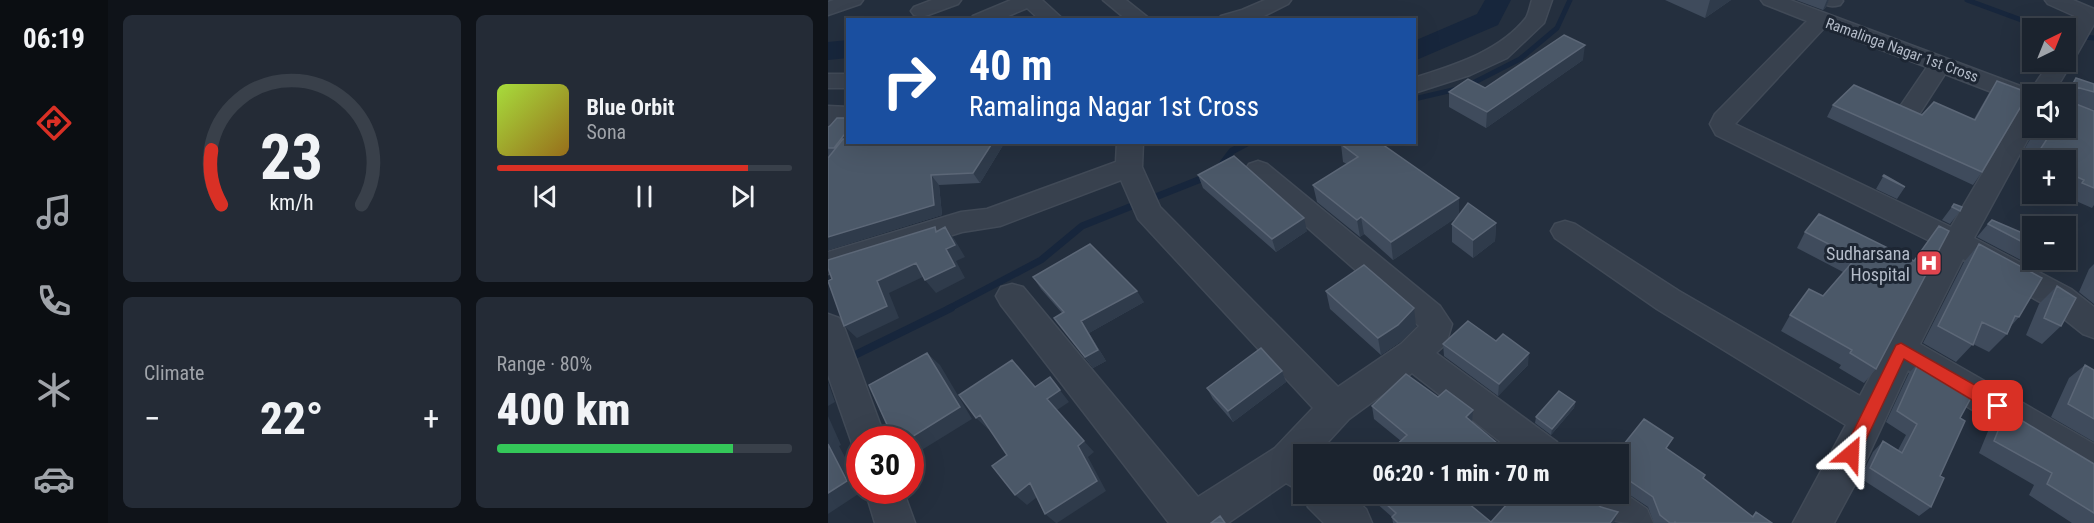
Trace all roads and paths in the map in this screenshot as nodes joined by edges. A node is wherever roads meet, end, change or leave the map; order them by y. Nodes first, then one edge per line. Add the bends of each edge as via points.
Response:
1 (853, 0) edge
2 (951, 0) edge
3 (1029, 0) edge
4 (1113, 0) edge
5 (1215, 0) edge
6 (1281, 0) edge
7 (1542, 0) edge
8 (1771, 0) edge
9 (2055, 0) edge
10 (1828, 7) edge
11 (828, 9) edge
12 (921, 11) dead end
13 (985, 18) edge
14 (1052, 18) edge
15 (1138, 18) edge
16 (1238, 18) edge
17 (1241, 18) edge
18 (2076, 37) edge
19 (1940, 64) junction
20 (828, 81) edge
21 (846, 81) edge
22 (1416, 85) edge
23 (2022, 95) edge
24 (1909, 111) edge
25 (840, 114) edge
26 (2022, 127) edge
27 (828, 133) edge
28 (1129, 155) edge
29 (1258, 170) dead end
30 (1565, 231) dead end
31 (1957, 242) junction
32 (828, 263) edge
33 (1012, 296) dead end
34 (2094, 324) edge
35 (828, 327) edge
36 (1901, 349) junction
37 (1413, 354) junction
38 (1336, 408) junction
39 (1867, 419) junction
40 (863, 426) edge
41 (1312, 444) edge
42 (1531, 444) edge
43 (2094, 464) edge
44 (1293, 470) edge
45 (889, 504) edge
46 (1333, 504) edge
47 (1607, 504) edge
48 (895, 523) edge
49 (1353, 523) edge
50 (1633, 523) edge
51 (1813, 523) edge

1 - 11 street
2 - 12 street
3 - 13 street
3 - 14 street
4 - 15 street
5 - 16 street
6 - 17 street
7 - 22 street via 1537,19 1499,53
8 - 10 street, Ramalinga Nagar 1st Cross
9 - 18 street via 2089,14
10 - 19 street, Ramalinga Nagar 1st Cross
10 - 31 street via 1722,124 1725,129
19 - 23 street, Ramalinga Nagar 1st Cross
19 - 24 street
20 - 21 street
25 - 27 street
26 - 31 street
28 - 32 street via 990,219 961,222
28 - 38 street via 1144,205
29 - 37 street via 1429,315 1436,324 1434,334
30 - 39 street via 1668,300
31 - 34 street via 2060,298
31 - 36 street
33 - 44 street via 1194,523
35 - 40 street
36 - 39 street
36 - 43 street
37 - 38 street
37 - 42 street
38 - 41 street
39 - 51 street
45 - 48 street
46 - 49 street
47 - 50 street

